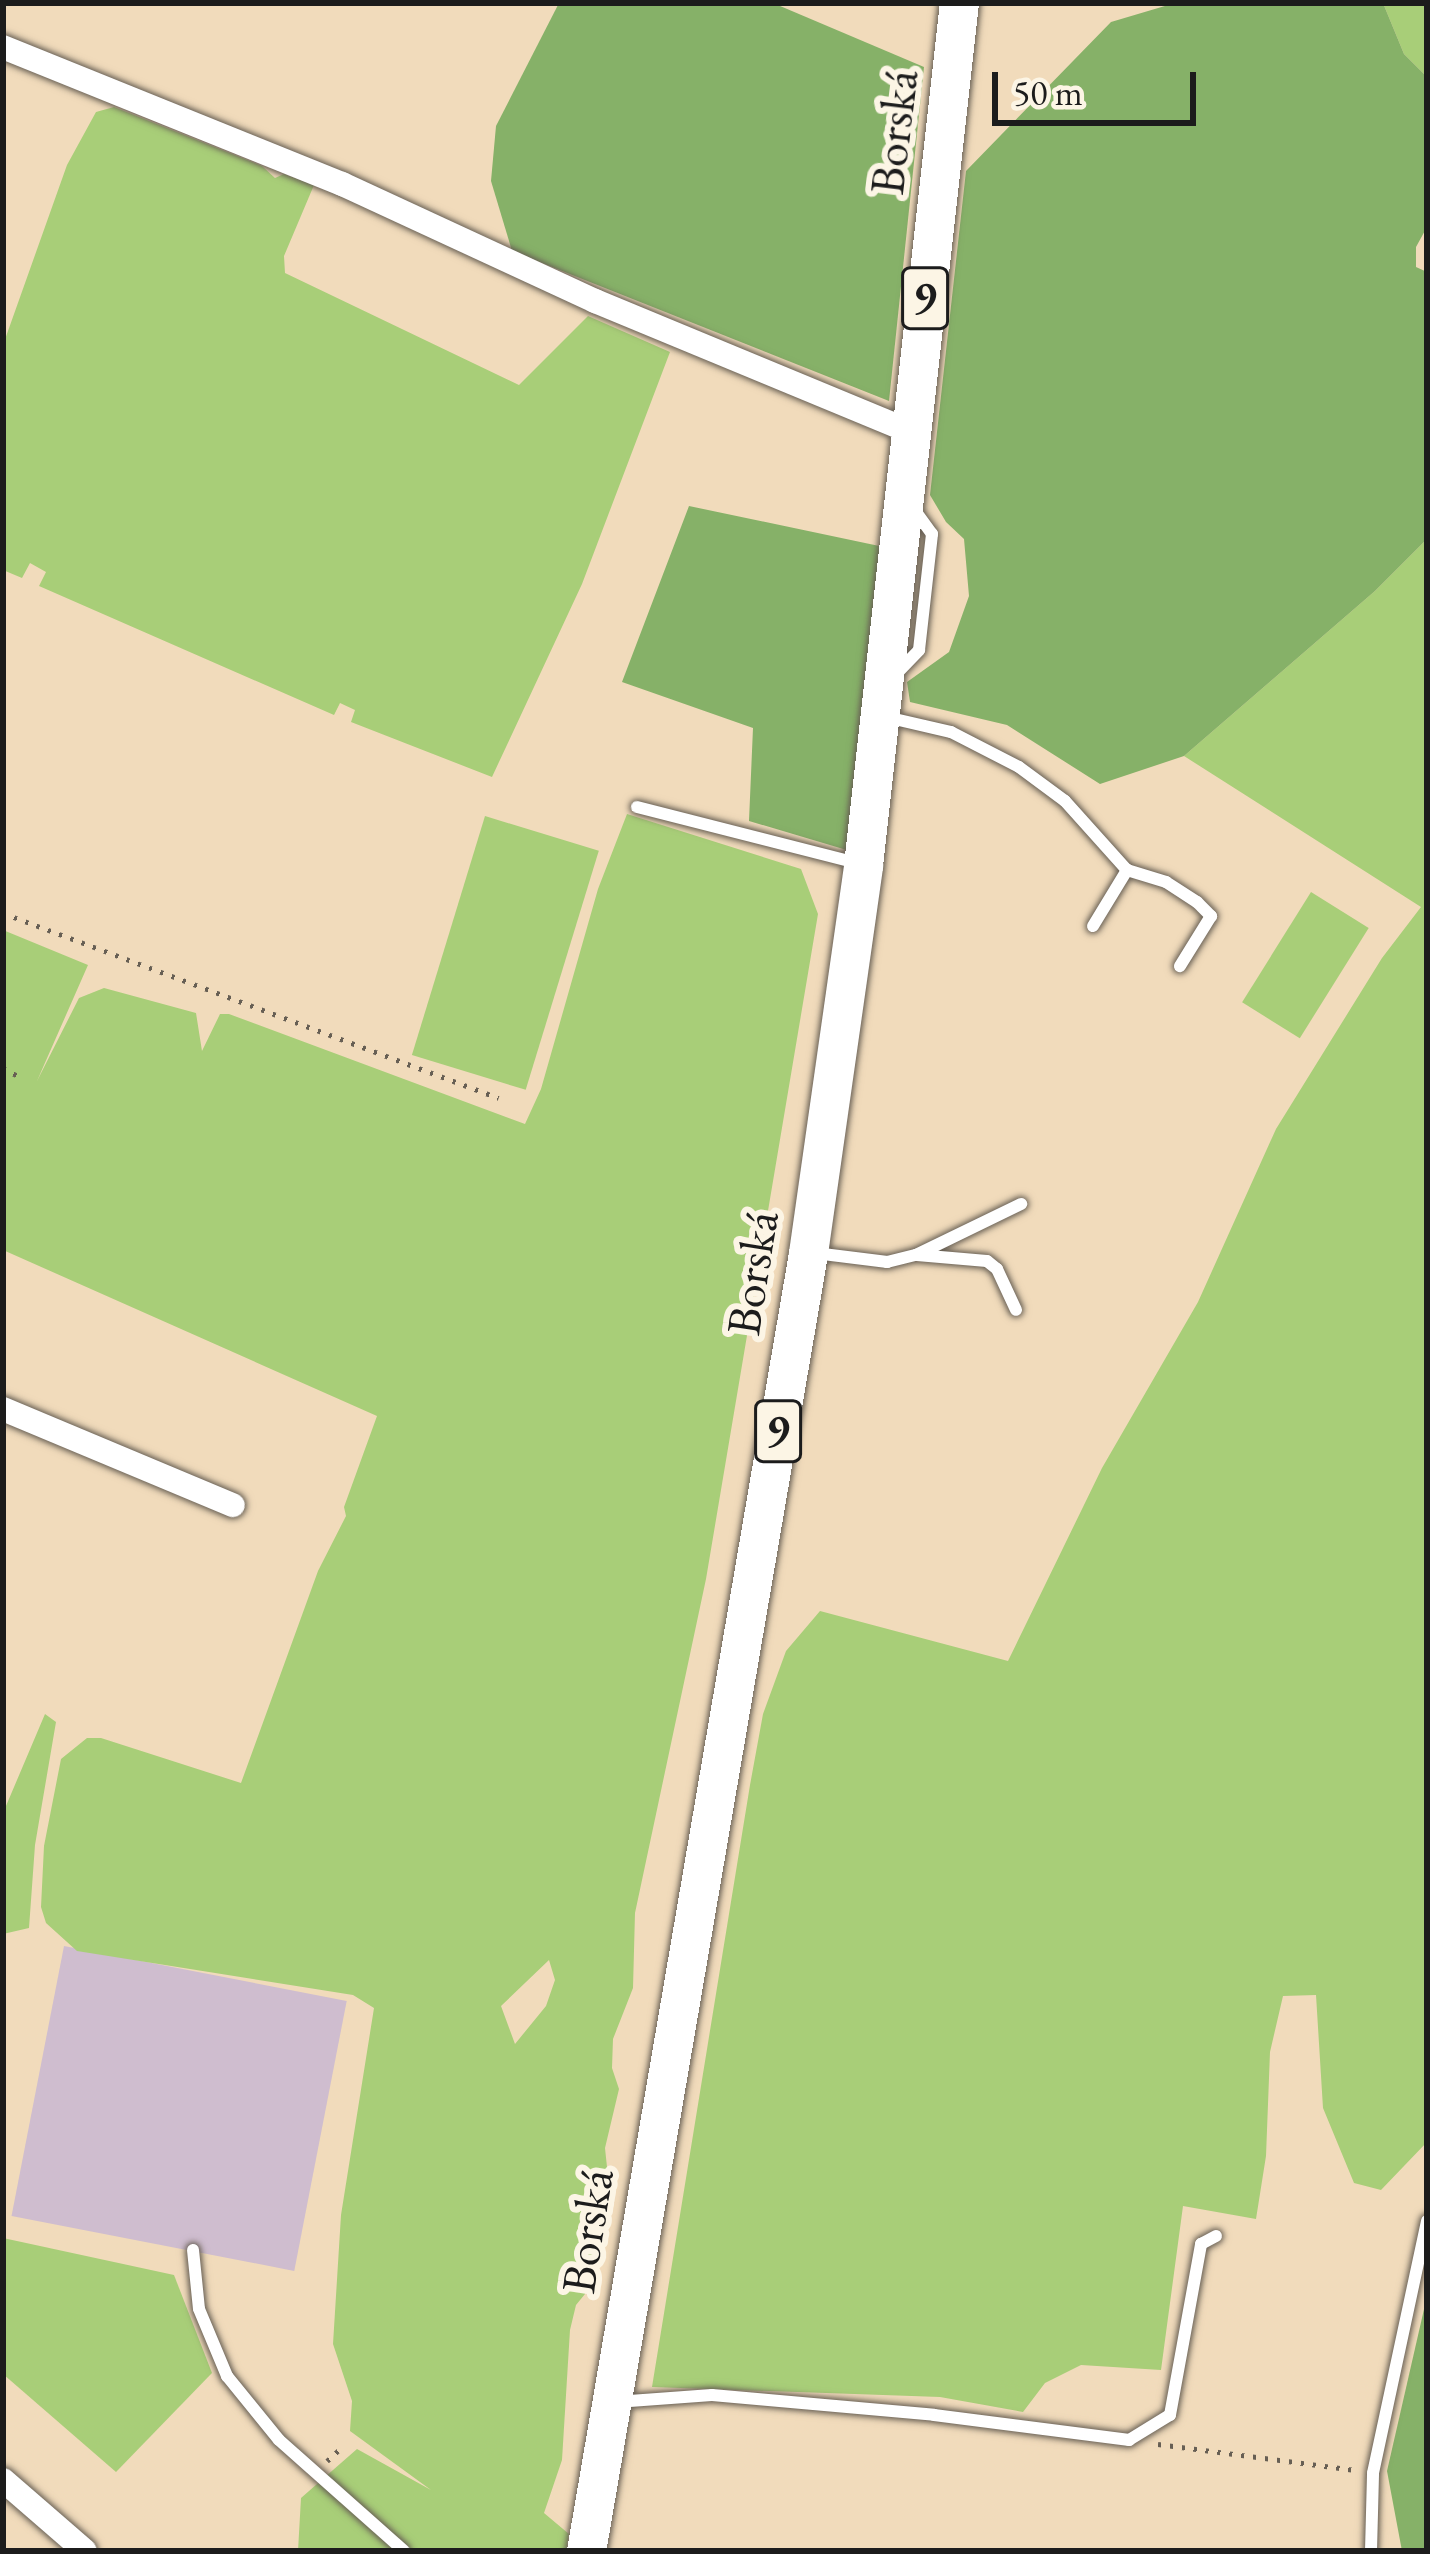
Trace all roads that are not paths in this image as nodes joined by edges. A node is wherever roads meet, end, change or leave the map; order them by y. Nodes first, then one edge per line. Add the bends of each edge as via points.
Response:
1 (958, 3) edge
2 (3, 46) edge
3 (909, 431) junction
4 (882, 701) junction
5 (637, 807) dead end
6 (862, 865) junction
7 (1127, 870) junction
8 (1093, 926) dead end
9 (1180, 966) dead end
10 (1021, 1204) dead end
11 (808, 1253) junction
12 (916, 1255) junction
13 (1016, 1310) dead end
14 (3, 1409) edge
15 (232, 1505) dead end
16 (1427, 2221) edge
17 (1216, 2236) dead end
18 (193, 2250) dead end
19 (611, 2402) junction
20 (3, 2480) edge
21 (86, 2551) edge
22 (404, 2551) edge
23 (586, 2551) edge
24 (1371, 2551) edge

1 - 3 main road, Borská / 9
2 - 3 street
3 - 4 main road, Borská / 9
4 - 6 main road, Borská / 9
4 - 7 lane via 1019,767 1065,801
5 - 6 lane
6 - 11 main road, Borská / 9
7 - 8 lane
7 - 9 lane via 1166,882 1211,916
10 - 12 lane
11 - 12 lane via 886,1262
11 - 19 main road, Borská / 9
12 - 13 lane via 987,1262
14 - 15 street
16 - 24 lane via 1372,2473
17 - 19 lane via 1201,2245 1170,2415 1129,2440 712,2395
18 - 22 lane via 199,2309 227,2376 279,2440
19 - 23 main road, Borská / 9
20 - 21 street

